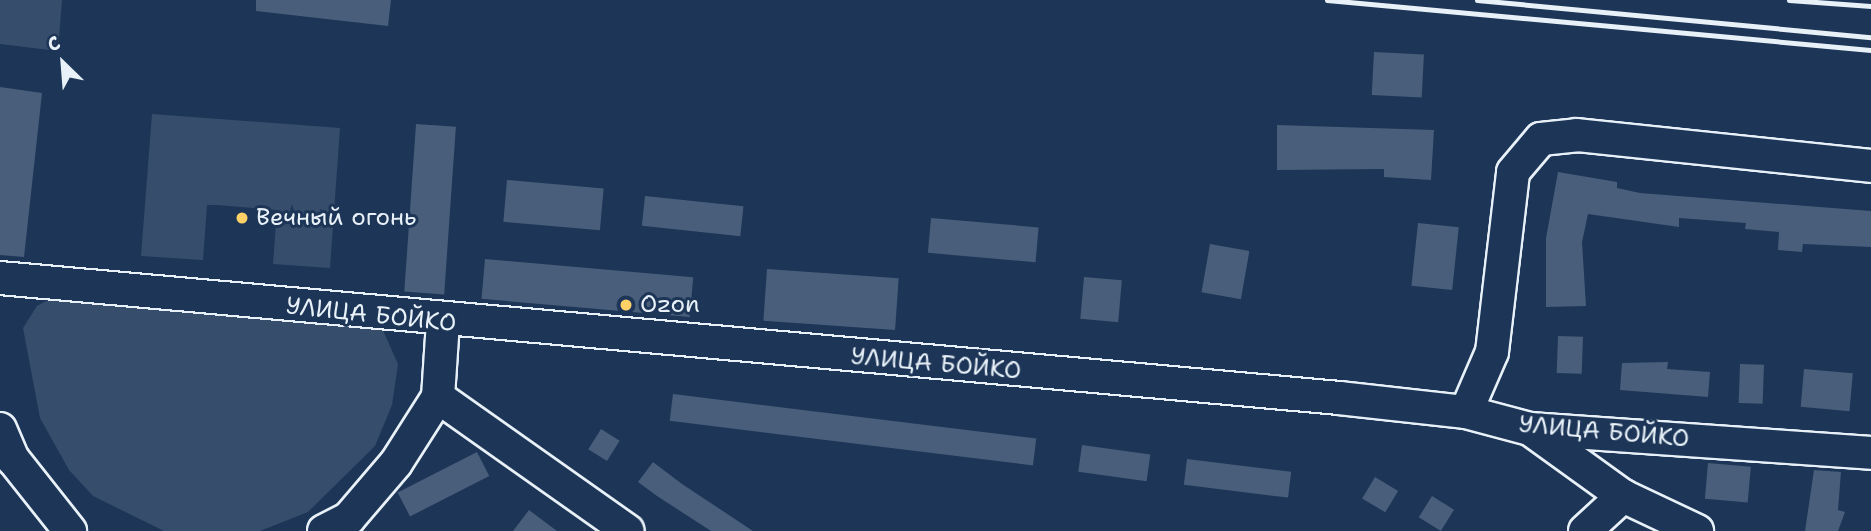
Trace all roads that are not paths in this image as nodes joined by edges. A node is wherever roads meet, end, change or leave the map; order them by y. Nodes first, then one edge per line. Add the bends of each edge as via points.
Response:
1 (1871, 166) edge
2 (0, 278) edge
3 (0, 285) edge
4 (443, 322) junction
5 (438, 397) junction
6 (1466, 412) junction
7 (0, 429) edge
8 (1530, 429) junction
9 (1871, 453) edge
10 (1623, 496) junction
11 (343, 527) edge
12 (67, 530) edge
13 (628, 531) edge
14 (1585, 531) edge
15 (1698, 531) edge

1 - 6 street via 1560,134 1541,139 1513,172 1492,352
2 - 3 street
2 - 4 street, УЛИЦА БОЙКО
4 - 5 street
4 - 6 street, УЛИЦА БОЙКО
5 - 11 street via 396,463
5 - 13 street
6 - 8 street, УЛИЦА БОЙКО
7 - 12 street via 13,459
8 - 9 street, УЛИЦА БОЙКО
8 - 10 street
10 - 14 street
10 - 15 street

